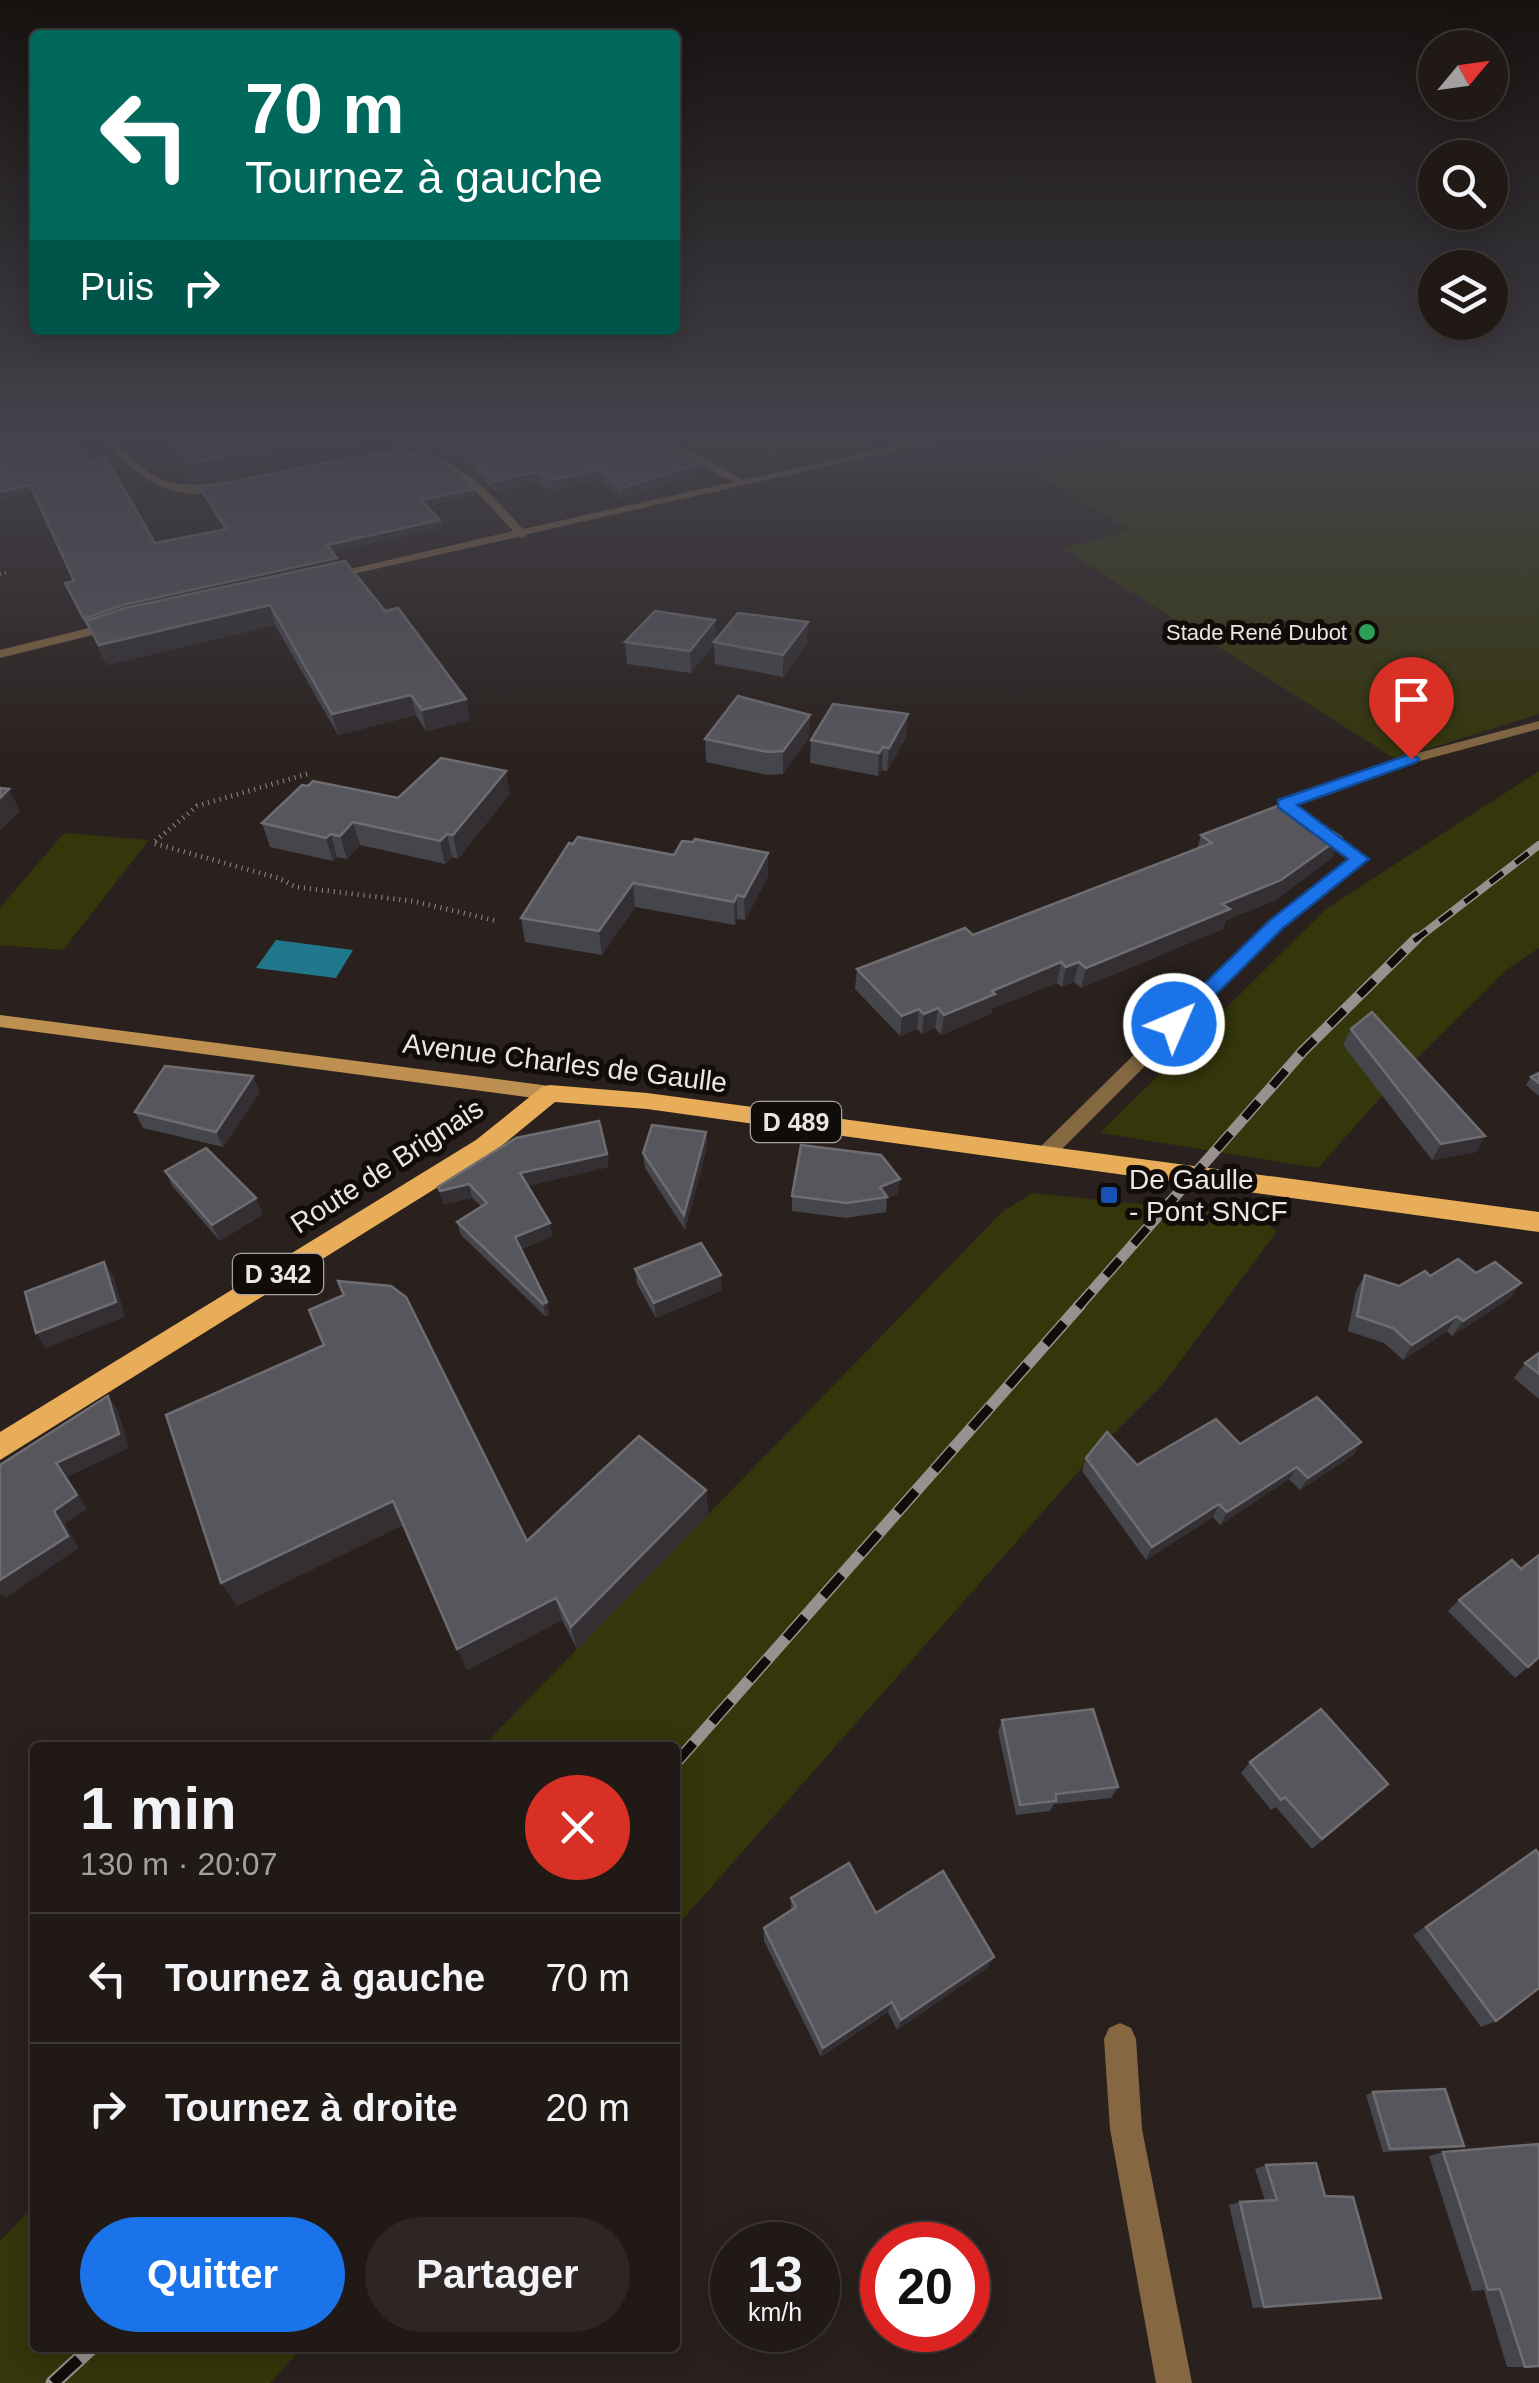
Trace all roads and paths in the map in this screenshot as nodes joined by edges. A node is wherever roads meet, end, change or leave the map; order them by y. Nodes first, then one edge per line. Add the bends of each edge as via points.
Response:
1 (474, 545) edge
2 (10, 572) dead end
3 (0, 574) edge
4 (316, 578) edge
5 (127, 621) edge
6 (0, 654) edge
7 (1539, 725) edge
8 (308, 774) dead end
9 (497, 921) dead end
10 (0, 1020) edge
11 (550, 1093) junction
12 (1042, 1157) junction
13 (1539, 1222) edge
14 (0, 1447) edge
15 (1120, 2039) dead end
16 (1174, 2383) edge

1 - 4 street
2 - 3 path
5 - 6 street
7 - 12 street via 1411,759 1284,804 1360,859 1276,924
8 - 9 path via 197,806 153,843 296,886 412,901
10 - 11 main road, Avenue Charles de Gaulle / D 489
11 - 12 main road, Avenue Charles de Gaulle / D 489
11 - 14 main road, Route de Brignais / D 342 via 486,1146
12 - 13 main road, Avenue Charles de Gaulle / D 489
15 - 16 street via 1126,2129

